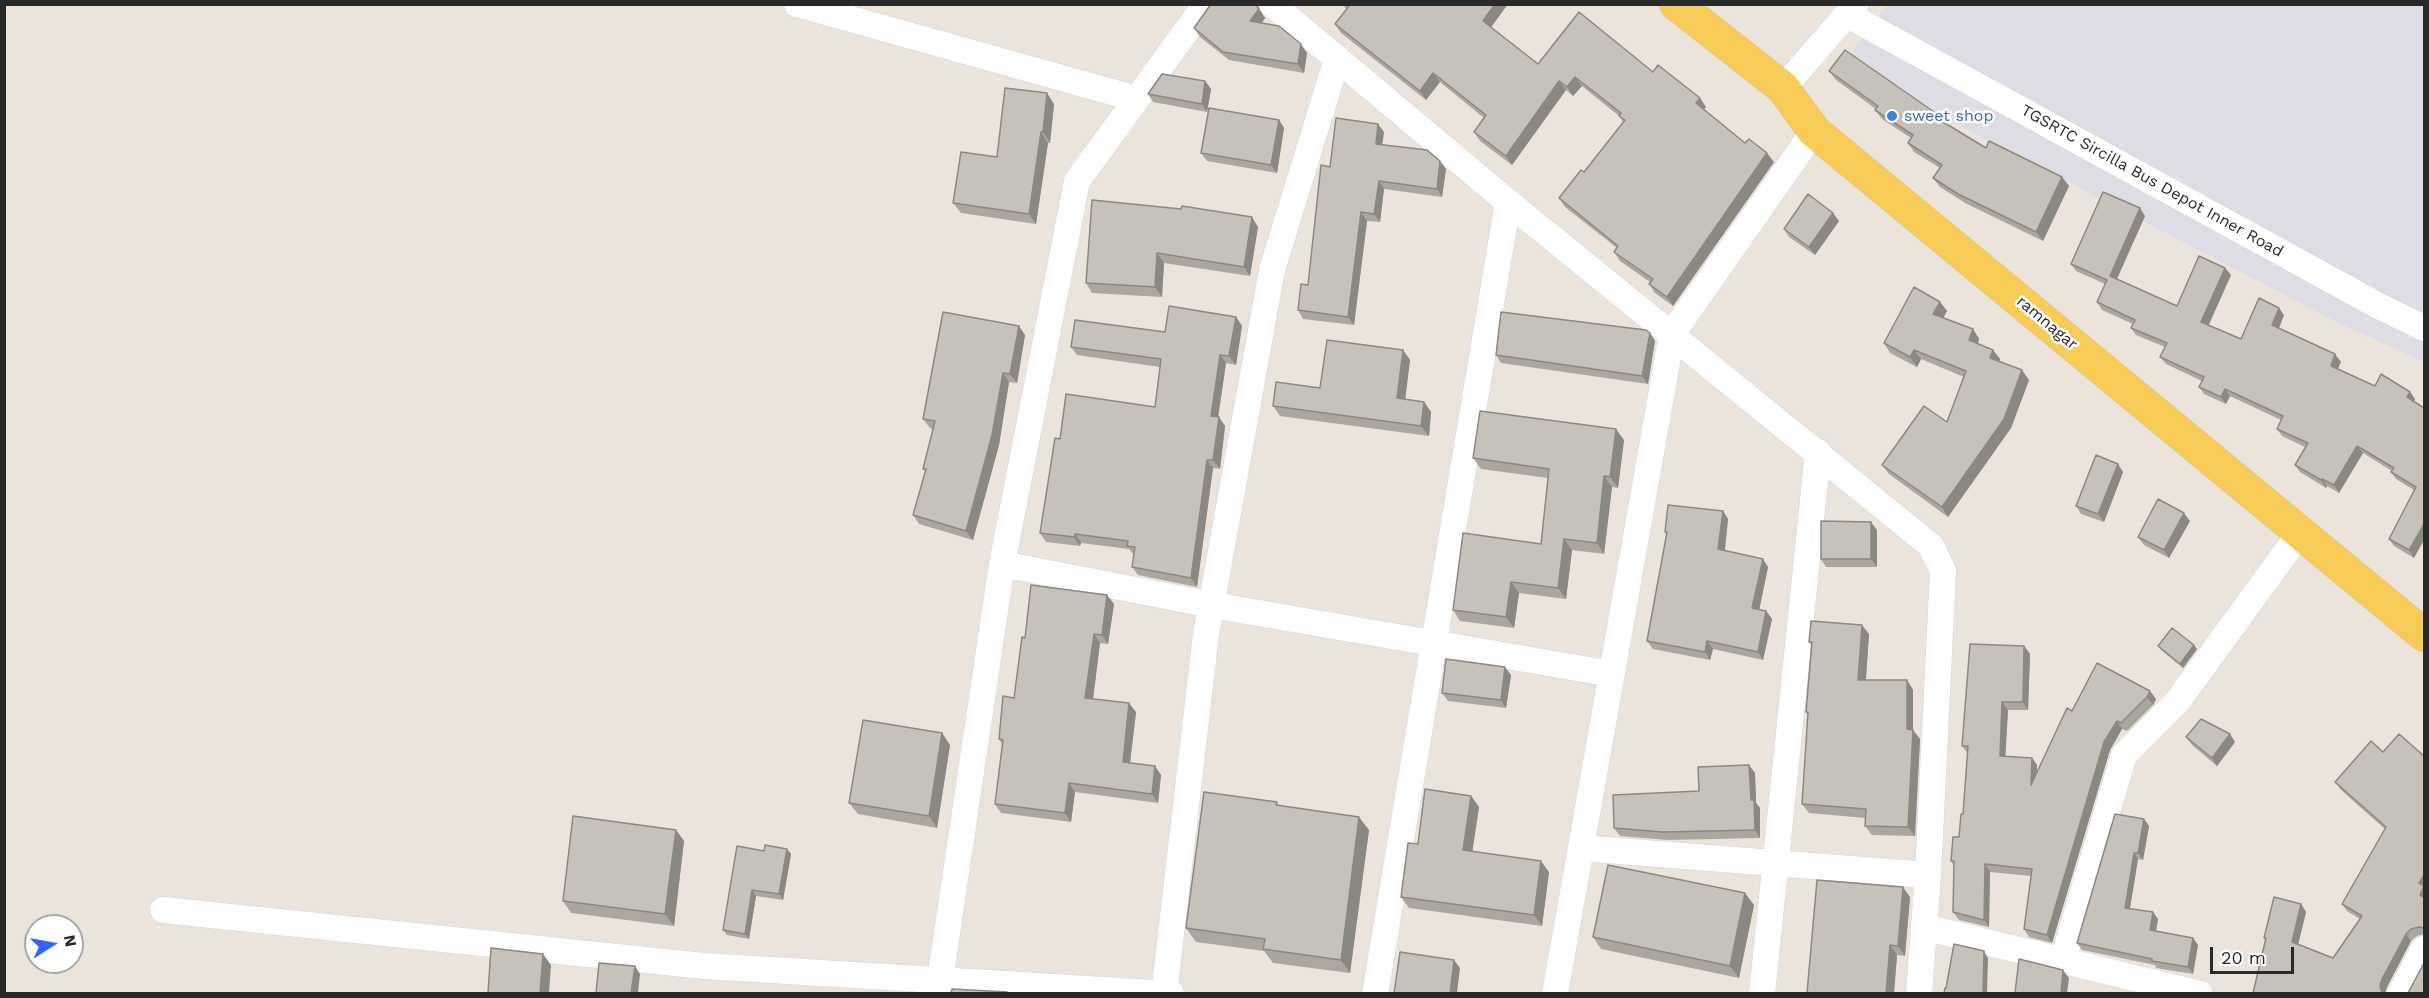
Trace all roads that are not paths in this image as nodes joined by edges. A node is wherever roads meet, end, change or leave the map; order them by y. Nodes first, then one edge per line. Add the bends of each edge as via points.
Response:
1 (797, 4) edge
2 (1206, 4) edge
3 (1272, 4) edge
4 (1676, 4) edge
5 (1852, 10) edge
6 (1337, 59) junction
7 (1783, 88) junction
8 (1137, 99) junction
9 (1814, 131) junction
10 (1508, 202) junction
11 (2424, 328) edge
12 (1672, 334) junction
13 (1818, 452) junction
14 (2300, 533) junction
15 (1002, 564) junction
16 (1212, 605) junction
17 (2424, 635) edge
18 (1434, 643) junction
19 (1612, 674) junction
20 (1581, 848) junction
21 (1775, 863) junction
22 (1929, 875) junction
23 (163, 910) dead end
24 (1924, 927) junction
25 (2424, 949) edge
26 (2063, 960) junction
27 (940, 980) junction
28 (1164, 993) edge
29 (1171, 993) edge
30 (1376, 993) edge
31 (1555, 993) edge
32 (1762, 993) edge
33 (1919, 993) edge
34 (2200, 993) edge
35 (2400, 993) edge

1 - 8 street
2 - 8 street
3 - 6 street
4 - 7 main road, ramnagar
5 - 7 street, TGSRTC Sircilla Bus Depot Inner Road
5 - 11 street, TGSRTC Sircilla Bus Depot Inner Road
6 - 10 street
6 - 16 street via 1272,270
7 - 9 main road, ramnagar
8 - 15 street via 1077,181
9 - 12 street
9 - 14 main road, ramnagar
10 - 12 street
10 - 18 street
12 - 13 street
12 - 19 street
13 - 21 street
13 - 22 street via 1931,546 1943,571
14 - 17 main road, ramnagar
14 - 26 street via 2177,702 2124,755
15 - 16 street
15 - 27 street
16 - 18 street
16 - 28 street
18 - 19 street
18 - 30 street
19 - 20 street
20 - 21 street
20 - 31 street
21 - 22 street
21 - 32 street
22 - 24 street
23 - 27 street via 704,966
24 - 26 street
24 - 33 street
25 - 35 street
26 - 34 street
27 - 28 street
28 - 29 street

